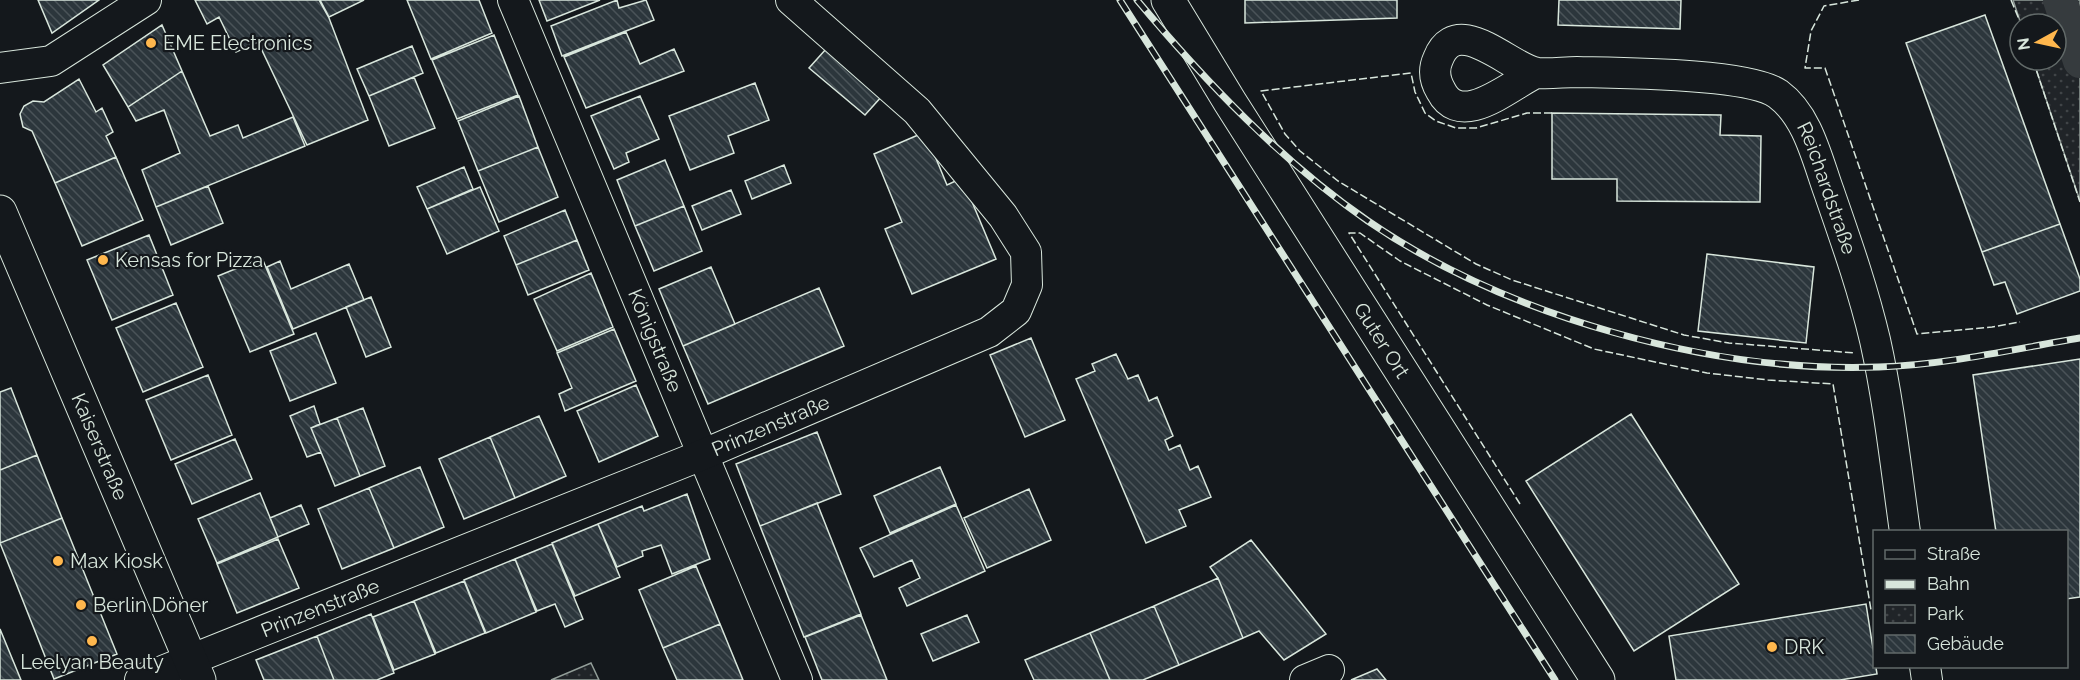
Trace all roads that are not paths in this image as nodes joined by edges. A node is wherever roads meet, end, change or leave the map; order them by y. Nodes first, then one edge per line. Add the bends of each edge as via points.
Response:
1 (146, 0) edge
2 (513, 0) edge
3 (791, 0) edge
4 (1168, 0) edge
5 (0, 68) edge
6 (1536, 73) dead end
7 (0, 212) edge
8 (702, 455) junction
9 (1905, 530) edge
10 (195, 671) edge
11 (140, 680) edge
12 (797, 680) edge
13 (1598, 680) edge

1 - 5 street via 51,61
2 - 8 street, Königstraße
3 - 8 street, Prinzenstraße via 917,111 989,198 1026,252 1027,285 1016,311 989,332
4 - 13 main road, Guter Ort
6 - 9 street, Reichardstraße via 1757,84 1778,94 1798,115 1860,282 1881,367
7 - 10 main road, Kaiserstraße
8 - 10 street, Prinzenstraße
8 - 12 street, Königstraße
10 - 11 street, Prinzenstraße via 174,665

